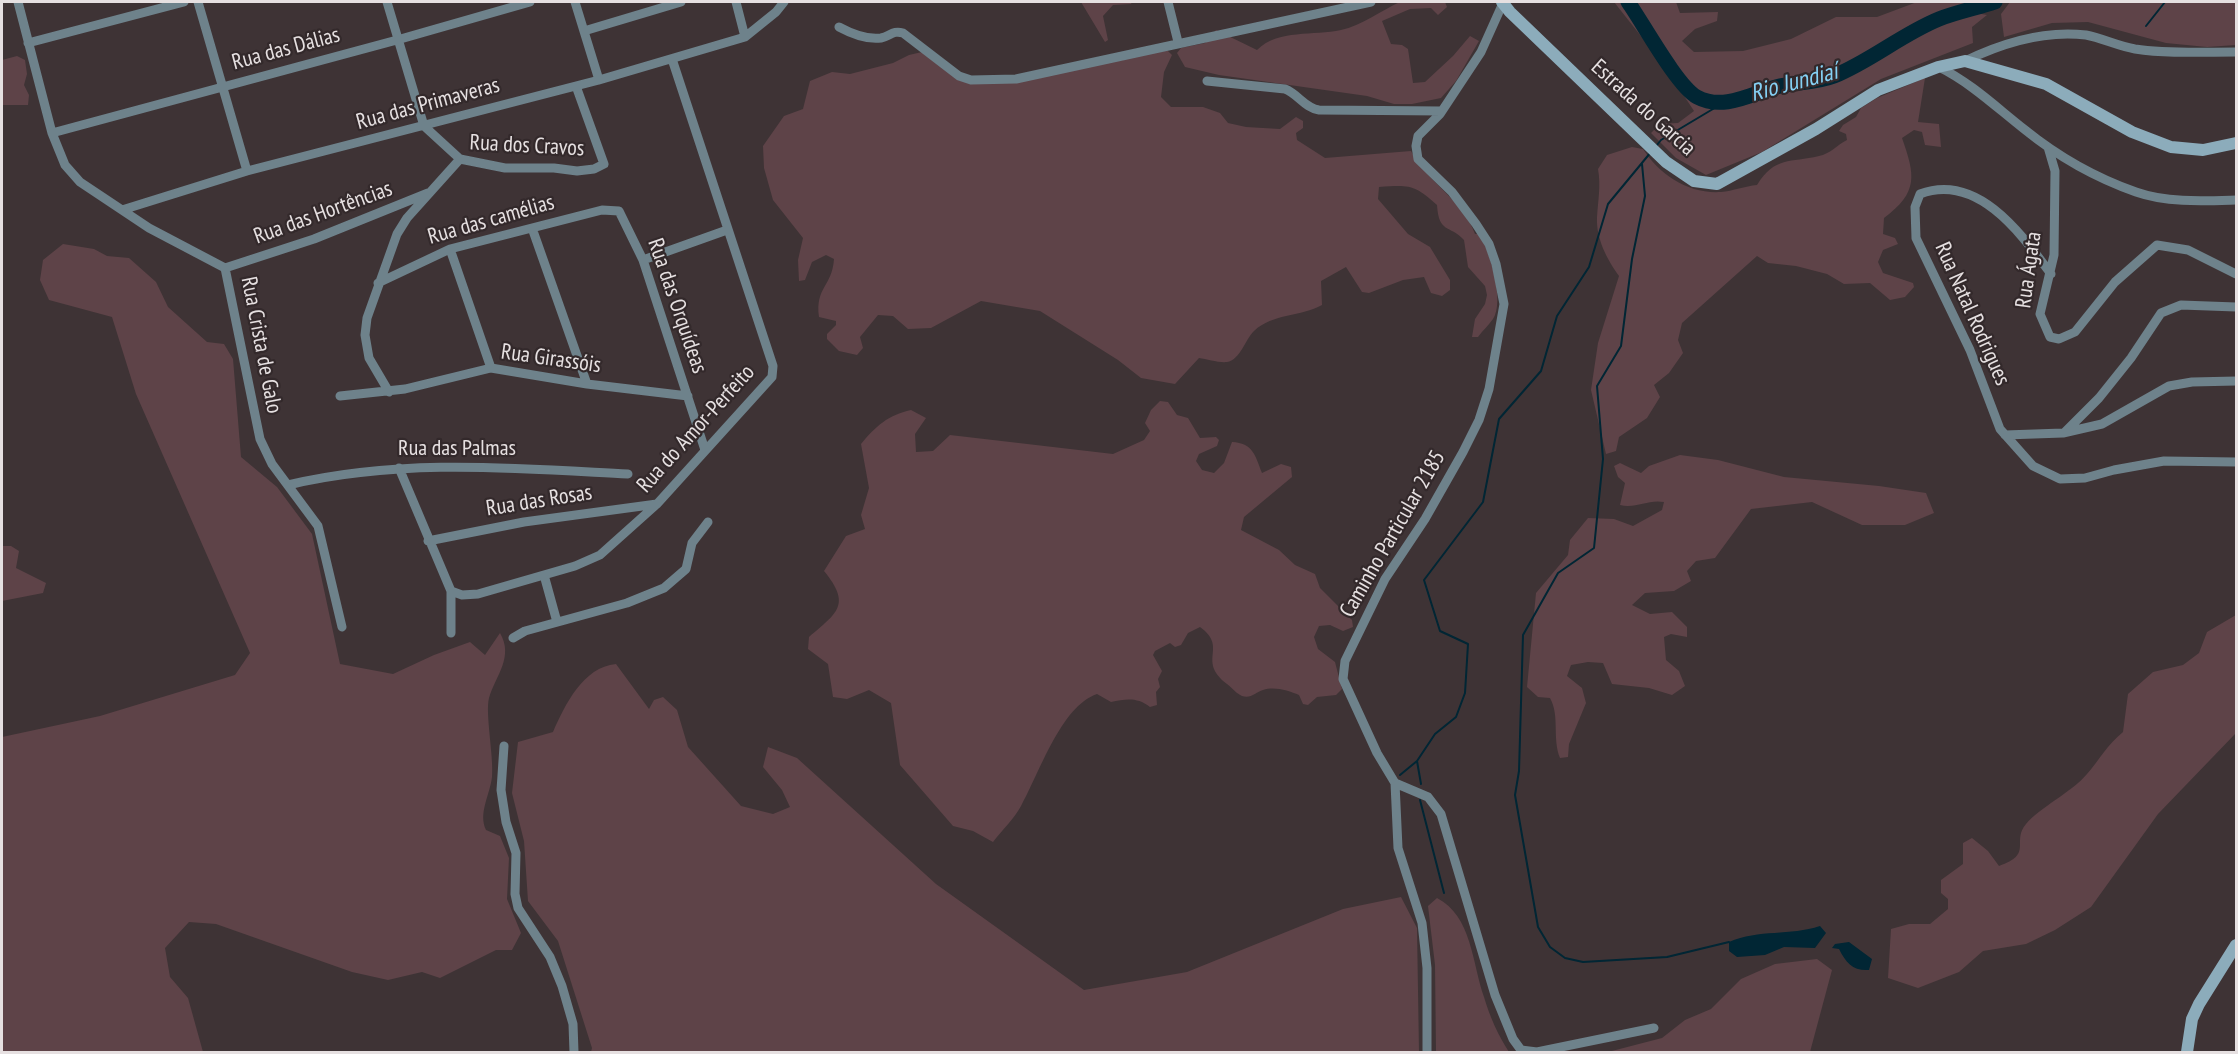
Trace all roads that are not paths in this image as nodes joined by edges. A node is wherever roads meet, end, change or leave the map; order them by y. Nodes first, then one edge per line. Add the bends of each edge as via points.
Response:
1 (18, 2) edge
2 (184, 2) edge
3 (198, 2) edge
4 (387, 2) edge
5 (530, 2) edge
6 (575, 2) edge
7 (681, 2) edge
8 (736, 2) edge
9 (784, 2) edge
10 (1168, 2) edge
11 (1371, 2) edge
12 (1503, 2) edge
13 (839, 27) dead end
14 (584, 31) junction
15 (745, 37) junction
16 (397, 40) junction
17 (1178, 42) junction
18 (28, 43) junction
19 (2236, 52) edge
20 (672, 59) junction
21 (1965, 61) junction
22 (1938, 67) junction
23 (599, 80) junction
24 (1207, 81) dead end
25 (221, 86) junction
26 (576, 86) junction
27 (1442, 111) junction
28 (424, 126) junction
29 (52, 132) junction
30 (2236, 143) edge
31 (2048, 147) junction
32 (460, 159) junction
33 (247, 171) junction
34 (434, 191) junction
35 (2236, 200) edge
36 (122, 210) junction
37 (619, 211) joint
38 (532, 228) junction
39 (727, 230) junction
40 (450, 249) junction
41 (643, 260) junction
42 (225, 268) junction
43 (2051, 274) junction
44 (2236, 274) edge
45 (378, 283) junction
46 (2236, 307) edge
47 (491, 368) junction
48 (2236, 381) edge
49 (587, 384) junction
50 (389, 392) junction
51 (340, 396) dead end
52 (688, 396) junction
53 (2063, 434) junction
54 (2005, 435) junction
55 (705, 450) junction
56 (2236, 462) edge
57 (399, 468) junction
58 (628, 474) dead end
59 (288, 485) junction
60 (657, 504) junction
61 (708, 522) dead end
62 (428, 541) junction
63 (543, 575) junction
64 (451, 591) junction
65 (557, 622) junction
66 (342, 627) dead end
67 (451, 633) dead end
68 (513, 638) dead end
69 (504, 746) dead end
70 (1395, 783) junction
71 (2236, 945) edge
72 (1654, 1028) dead end
73 (574, 1053) edge
74 (1427, 1053) edge
75 (2187, 1053) edge

1 - 18 street, Rua Crista de Galo
2 - 18 street
3 - 25 street
4 - 16 street
5 - 16 street, Rua das Dálias
6 - 14 street
7 - 14 street
8 - 15 street
9 - 15 street
10 - 17 street
11 - 17 street
12 - 22 street, Estrada do Garcia via 1666,162 1694,182 1717,184 1878,90
12 - 27 street via 1481,52
13 - 17 street via 867,37 903,33 958,76 980,80 1016,79
14 - 23 street
15 - 20 street, Rua das Primaveras
16 - 25 street, Rua das Dálias
16 - 28 street
18 - 29 street, Rua Crista de Galo
19 - 21 street via 2134,49 2086,36 2055,35 1991,48
20 - 23 street, Rua das Primaveras
20 - 39 street, Rua do Amor-Perfeito
21 - 22 street, Estrada do Garcia
21 - 30 street, Estrada do Garcia via 2046,84 2132,132 2171,147 2203,150
22 - 31 street via 1963,79
23 - 26 street, Rua das Primaveras
24 - 27 street via 1285,89 1314,109
25 - 29 street, Rua das Dálias
25 - 33 street
26 - 28 street, Rua das Primaveras
26 - 32 street, Rua dos Cravos via 604,164 577,171 505,168
27 - 70 street, Caminho Particular 2185 via 1418,136 1418,159 1452,192 1489,244 1504,304 1489,389 1479,420 1425,519 1385,579 1345,661 1343,679
28 - 32 street
28 - 33 street, Rua das Primaveras
29 - 36 street, Rua Crista de Galo via 70,172
31 - 35 street via 2078,166 2137,193 2188,201
31 - 43 street, Rua Ágata via 2055,171 2056,207
32 - 34 street, Rua dos Cravos
33 - 36 street, Rua das Primaveras
34 - 42 street, Rua das Hortências via 314,240
34 - 45 street, Rua dos Cravos via 397,234
36 - 42 street, Rua Crista de Galo via 174,243
37 - 38 street, Rua das camélias via 602,210
37 - 41 street, Rua das Orquídeas
38 - 40 street, Rua das camélias
38 - 49 street
39 - 41 street
39 - 55 street, Rua do Amor-Perfeito via 773,372 767,385
40 - 45 street, Rua das camélias
40 - 47 street
41 - 52 street, Rua das Orquídeas
42 - 59 street, Rua Crista de Galo via 260,439
43 - 44 street, Rua Ágata via 2040,314 2050,337 2059,339 2075,332 2115,282 2157,245 2188,250
43 - 54 street, Rua Natal Rodrigues via 2004,215 1976,197 1952,191 1920,194 1915,207 1916,238
45 - 50 street, Rua dos Cravos via 366,318 366,349
46 - 53 street via 2181,305 2161,314 2099,398
47 - 49 street, Rua Girassóis
47 - 50 street, Rua Girassóis
48 - 53 street via 2169,386 2102,424
49 - 52 street, Rua Girassóis
50 - 51 street, Rua Girassóis
52 - 55 street, Rua das Orquídeas
53 - 54 street
54 - 56 street via 2034,466 2060,479 2085,478 2164,461
55 - 60 street, Rua do Amor-Perfeito
57 - 58 street, Rua das Palmas via 457,466
57 - 59 street, Rua das Palmas
57 - 62 street
59 - 66 street, Rua Crista de Galo via 318,526
60 - 62 street, Rua das Rosas via 534,520
60 - 63 street, Rua do Amor-Perfeito via 600,555
61 - 65 street via 696,534 689,563 675,581 627,603
62 - 64 street
63 - 64 street, Rua do Amor-Perfeito via 477,594
63 - 65 street
64 - 67 street
65 - 68 street
69 - 73 street via 502,801 516,853 518,908 550,957 562,986 573,1024
70 - 72 street via 1428,797 1441,814 1495,995 1521,1050 1537,1052
70 - 74 street, Caminho Particular 2185 via 1398,848 1422,923 1427,968
71 - 75 street via 2192,1019

